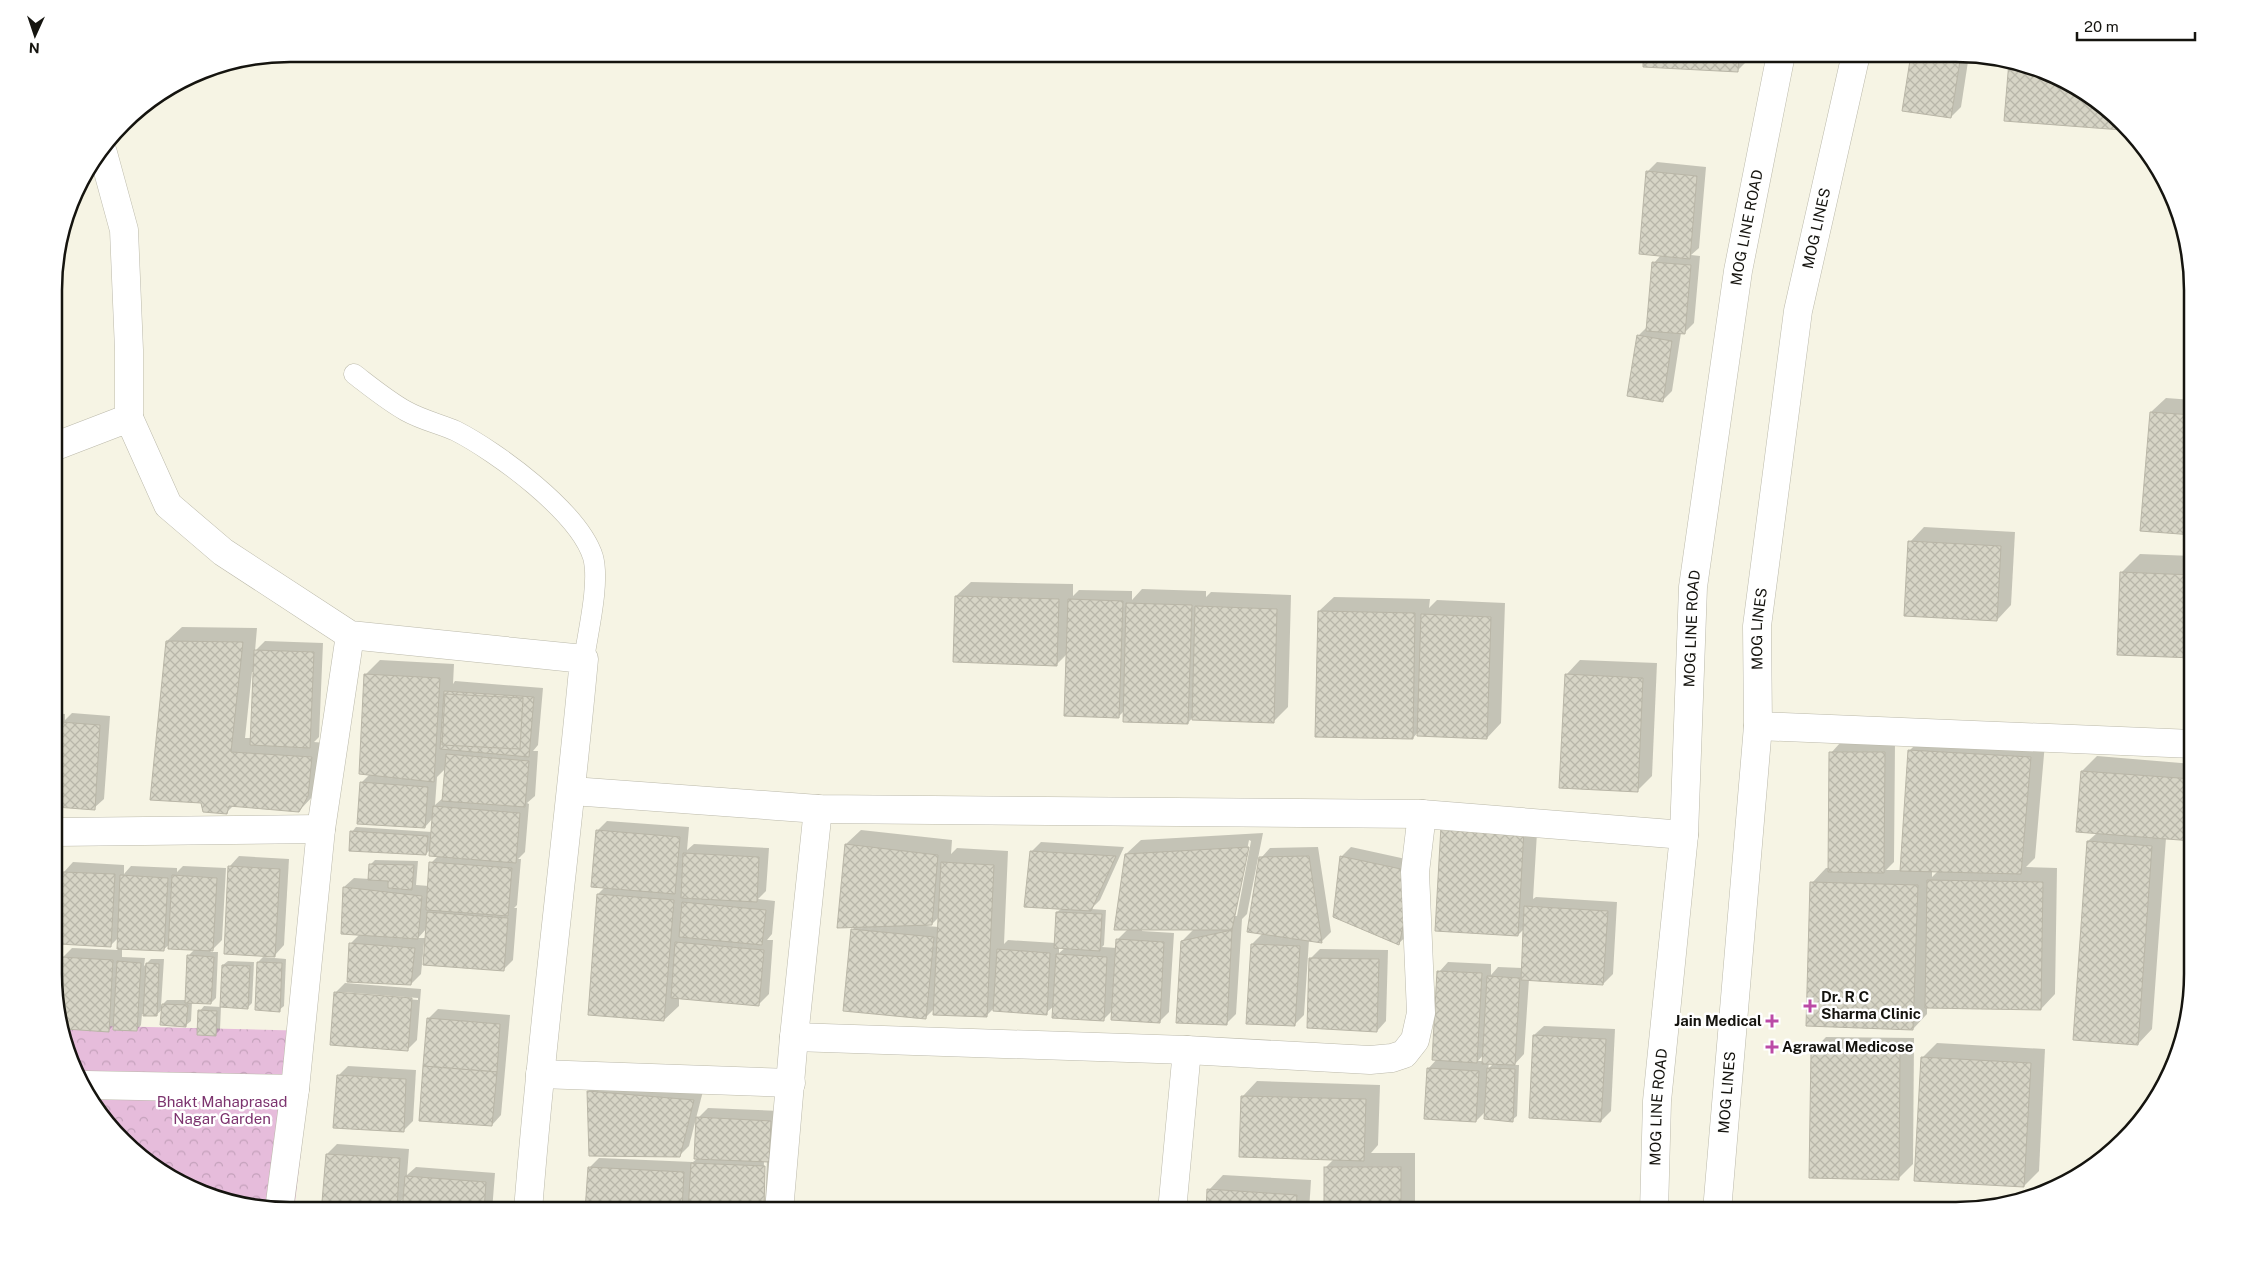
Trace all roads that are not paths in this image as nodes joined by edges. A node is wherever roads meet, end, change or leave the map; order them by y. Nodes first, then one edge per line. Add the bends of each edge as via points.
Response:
1 (1779, 62) edge
2 (1854, 62) edge
3 (105, 158) edge
4 (354, 374) dead end
5 (129, 418) junction
6 (62, 444) edge
7 (350, 635) junction
8 (584, 659) junction
9 (1758, 726) junction
10 (2184, 744) edge
11 (572, 791) junction
12 (818, 809) junction
13 (1422, 814) junction
14 (321, 830) junction
15 (62, 832) edge
16 (1684, 836) junction
17 (794, 1037) junction
18 (1187, 1050) junction
19 (540, 1074) junction
20 (791, 1083) junction
21 (92, 1086) edge
22 (295, 1089) junction
23 (280, 1202) edge
24 (529, 1202) edge
25 (781, 1202) edge
26 (1173, 1202) edge
27 (1654, 1202) edge
28 (1718, 1202) edge

1 - 16 street, MOG LINE ROAD via 1738,271 1693,587
2 - 9 street, MOG LINES via 1798,311 1757,626
3 - 5 street via 124,230
4 - 8 lane via 408,412 456,432 498,457 550,498 582,537 593,558 595,581
5 - 6 street
5 - 7 street via 168,505 224,552
7 - 8 street
7 - 14 street
8 - 11 street
9 - 10 street
9 - 28 street, MOG LINES
11 - 12 street
11 - 19 street
12 - 13 street
12 - 17 street
13 - 16 street
13 - 18 street via 1415,872 1420,1013 1415,1040 1404,1054 1370,1060
14 - 15 street
14 - 22 street
16 - 27 street, MOG LINE ROAD via 1658,1101
17 - 18 street
17 - 20 street
18 - 26 street
19 - 20 street
19 - 24 street
20 - 25 street
21 - 22 street
22 - 23 street

